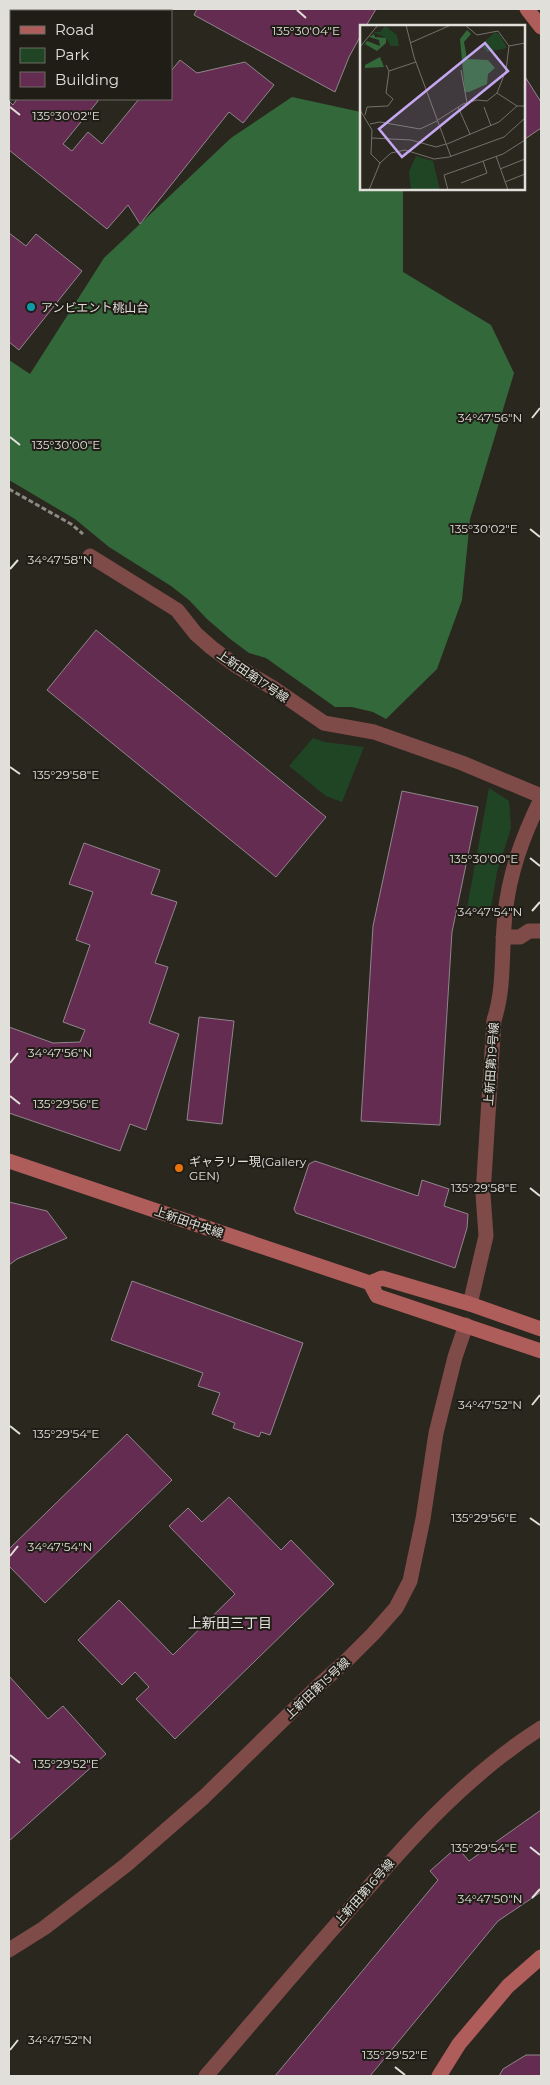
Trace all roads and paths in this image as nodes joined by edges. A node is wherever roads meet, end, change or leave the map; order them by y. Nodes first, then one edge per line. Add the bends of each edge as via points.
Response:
1 (527, 9) edge
2 (541, 27) edge
3 (9, 489) edge
4 (90, 556) joint
5 (541, 798) edge
6 (541, 931) edge
7 (503, 937) junction
8 (9, 1162) edge
9 (370, 1283) junction
10 (470, 1304) junction
11 (466, 1326) junction
12 (541, 1329) edge
13 (541, 1351) edge
14 (541, 1728) edge
15 (9, 1950) edge
16 (541, 1958) edge
17 (206, 2076) edge
18 (439, 2076) edge

1 - 2 street
3 - 4 path via 71,524 92,541
4 - 5 street, 上新田第17号線 via 177,610 212,648 324,723 383,734 462,763
5 - 7 street, 上新田第19号線 via 515,860
6 - 7 street
7 - 10 street, 上新田第19号線 via 482,1194 486,1236
8 - 9 street, 上新田中央線
9 - 10 street, 上新田中央線 via 382,1278
9 - 11 street, 上新田中央線 via 377,1296
10 - 12 street, 上新田中央線
11 - 13 street, 上新田中央線
11 - 15 street, 上新田第15号線 via 436,1433 410,1581 396,1608 354,1654 204,1797 118,1871 44,1928
14 - 17 street, 上新田第16号線 via 479,1774 393,1858
16 - 18 street via 508,1986 459,2044

